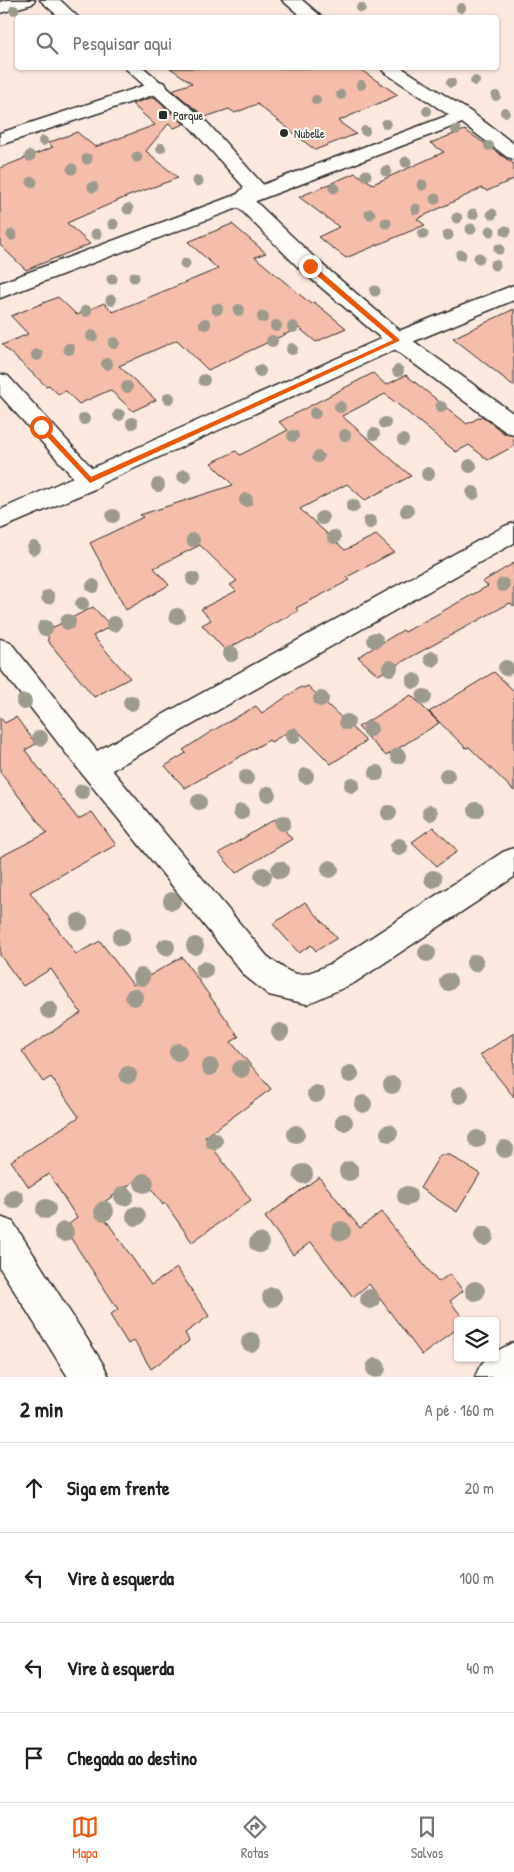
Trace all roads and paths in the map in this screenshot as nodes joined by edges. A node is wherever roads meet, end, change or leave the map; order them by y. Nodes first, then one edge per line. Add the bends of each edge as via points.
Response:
1 (26, 0) edge
2 (49, 0) edge
3 (291, 0) edge
4 (0, 8) edge
5 (67, 15) edge
6 (311, 15) edge
7 (137, 70) edge
8 (393, 70) edge
9 (158, 86) junction
10 (464, 116) junction
11 (0, 139) edge
12 (514, 153) edge
13 (242, 200) junction
14 (0, 291) edge
15 (514, 292) edge
16 (397, 340) junction
17 (0, 381) edge
18 (514, 426) edge
19 (90, 481) junction
20 (0, 520) edge
21 (514, 532) edge
22 (0, 649) edge
23 (93, 767) junction
24 (514, 861) edge
25 (0, 1235) edge
26 (514, 1361) edge
27 (90, 1377) edge
28 (494, 1377) edge

1 - 4 street
2 - 5 street
3 - 6 street
7 - 9 street
8 - 10 street
9 - 11 street
9 - 13 street via 197,123 255,188
10 - 12 street
10 - 13 street
13 - 14 street
13 - 16 street via 310,266
15 - 16 street
16 - 18 street
16 - 19 street
17 - 19 street
19 - 20 street
21 - 23 street
22 - 23 street
23 - 24 street via 256,966 280,985 307,990 344,973
25 - 27 street
26 - 28 street

